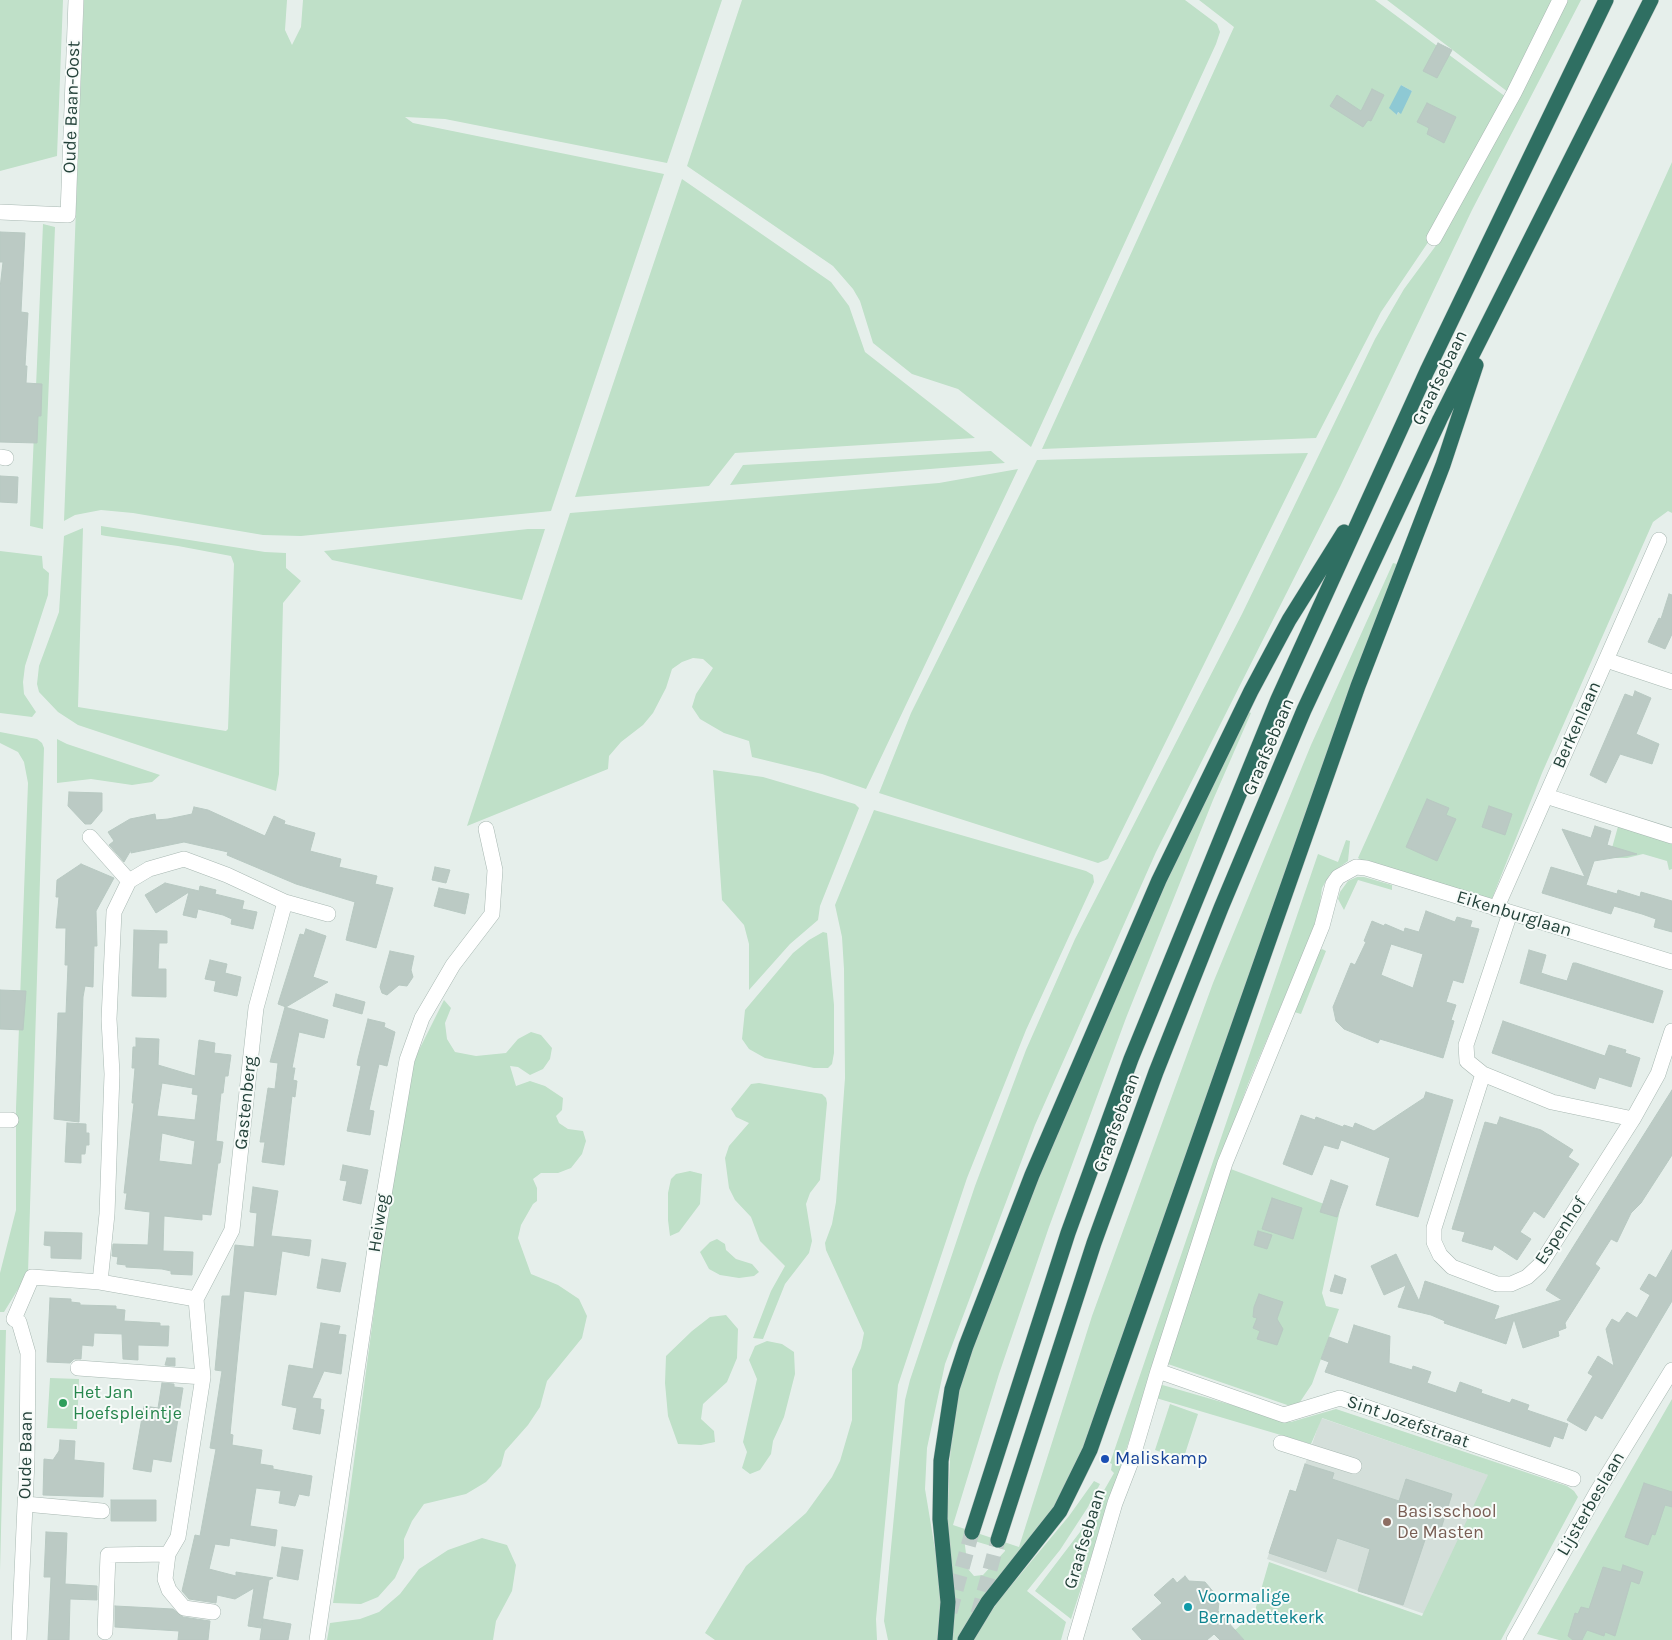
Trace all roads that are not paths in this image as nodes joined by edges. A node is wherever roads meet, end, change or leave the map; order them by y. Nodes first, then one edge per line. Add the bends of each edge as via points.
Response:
1 (76, 0) edge
2 (1560, 0) edge
3 (1606, 0) edge
4 (1651, 0) edge
5 (0, 212) edge
6 (1434, 238) dead end
7 (1493, 314) junction
8 (1373, 487) junction
9 (1659, 540) dead end
10 (1606, 660) junction
11 (1672, 682) edge
12 (1546, 796) junction
13 (486, 829) dead end
14 (1672, 836) edge
15 (90, 837) dead end
16 (1356, 867) joint
17 (129, 881) junction
18 (285, 902) junction
19 (1503, 911) junction
20 (328, 914) dead end
21 (1672, 962) edge
22 (1672, 1031) edge
23 (1483, 1074) junction
24 (1633, 1118) junction
25 (100, 1282) junction
26 (196, 1300) junction
27 (7, 1319) edge
28 (78, 1368) dead end
29 (1672, 1370) edge
30 (1158, 1371) junction
31 (203, 1378) junction
32 (1281, 1443) dead end
33 (1354, 1466) dead end
34 (1573, 1479) dead end
35 (25, 1504) junction
36 (102, 1511) dead end
37 (972, 1532) tunnel mouth
38 (998, 1540) tunnel mouth
39 (168, 1554) junction
40 (213, 1612) dead end
41 (105, 1632) dead end
42 (19, 1640) edge
43 (316, 1640) edge
44 (945, 1640) edge
45 (965, 1640) edge
46 (1074, 1640) edge
47 (1514, 1640) edge

1 - 5 street, Oude Baan-Oost via 68,215
2 - 6 street via 1514,93
3 - 8 highway, Graafsebaan
4 - 7 highway, Graafsebaan
7 - 38 highway, Graafsebaan via 1440,419 1304,710 1221,908 1156,1072 1094,1243
7 - 45 highway via 1443,465 1358,686 1090,1450 1060,1511 988,1602
8 - 37 highway, Graafsebaan via 1278,700 1131,1060 1068,1233
8 - 44 highway via 1289,620 1159,880 1086,1046 989,1282 952,1389 942,1452 940,1519 948,1602
9 - 10 street, Berkenlaan
10 - 11 street
10 - 12 street, Berkenlaan
12 - 14 street
12 - 19 street, Berkenlaan
13 - 43 street, Heiweg via 495,870 492,914 453,965 422,1018 407,1060
15 - 17 street
16 - 19 street, Eikenburglaan
16 - 30 street, Graafsebaan via 1343,873 1333,884 1322,926 1225,1163
17 - 18 street via 149,869 184,860 227,875
17 - 25 street via 114,912 109,1019 112,1074 107,1214
18 - 20 street
18 - 26 street, Gastenberg via 256,1008 232,1230
19 - 21 street, Eikenburglaan
19 - 23 street via 1466,1045 1467,1060
22 - 24 street, Espenhof via 1658,1074
23 - 24 street via 1552,1102
23 - 24 street, Espenhof via 1434,1228 1434,1242 1440,1255 1452,1267 1497,1284 1511,1284 1526,1278 1540,1266
25 - 26 street
25 - 27 street, Oude Baan via 32,1278
26 - 31 street
27 - 35 street, Oude Baan via 19,1322 28,1353
28 - 31 street
29 - 47 street, Lijsterbeslaan via 1597,1492
30 - 34 street, Sint Jozefstraat via 1284,1414 1340,1398
30 - 46 street, Graafsebaan
31 - 39 street via 178,1537
32 - 33 street
35 - 36 street
35 - 42 street, Oude Baan
39 - 40 street via 165,1579 174,1596 184,1608
39 - 41 street via 108,1555

